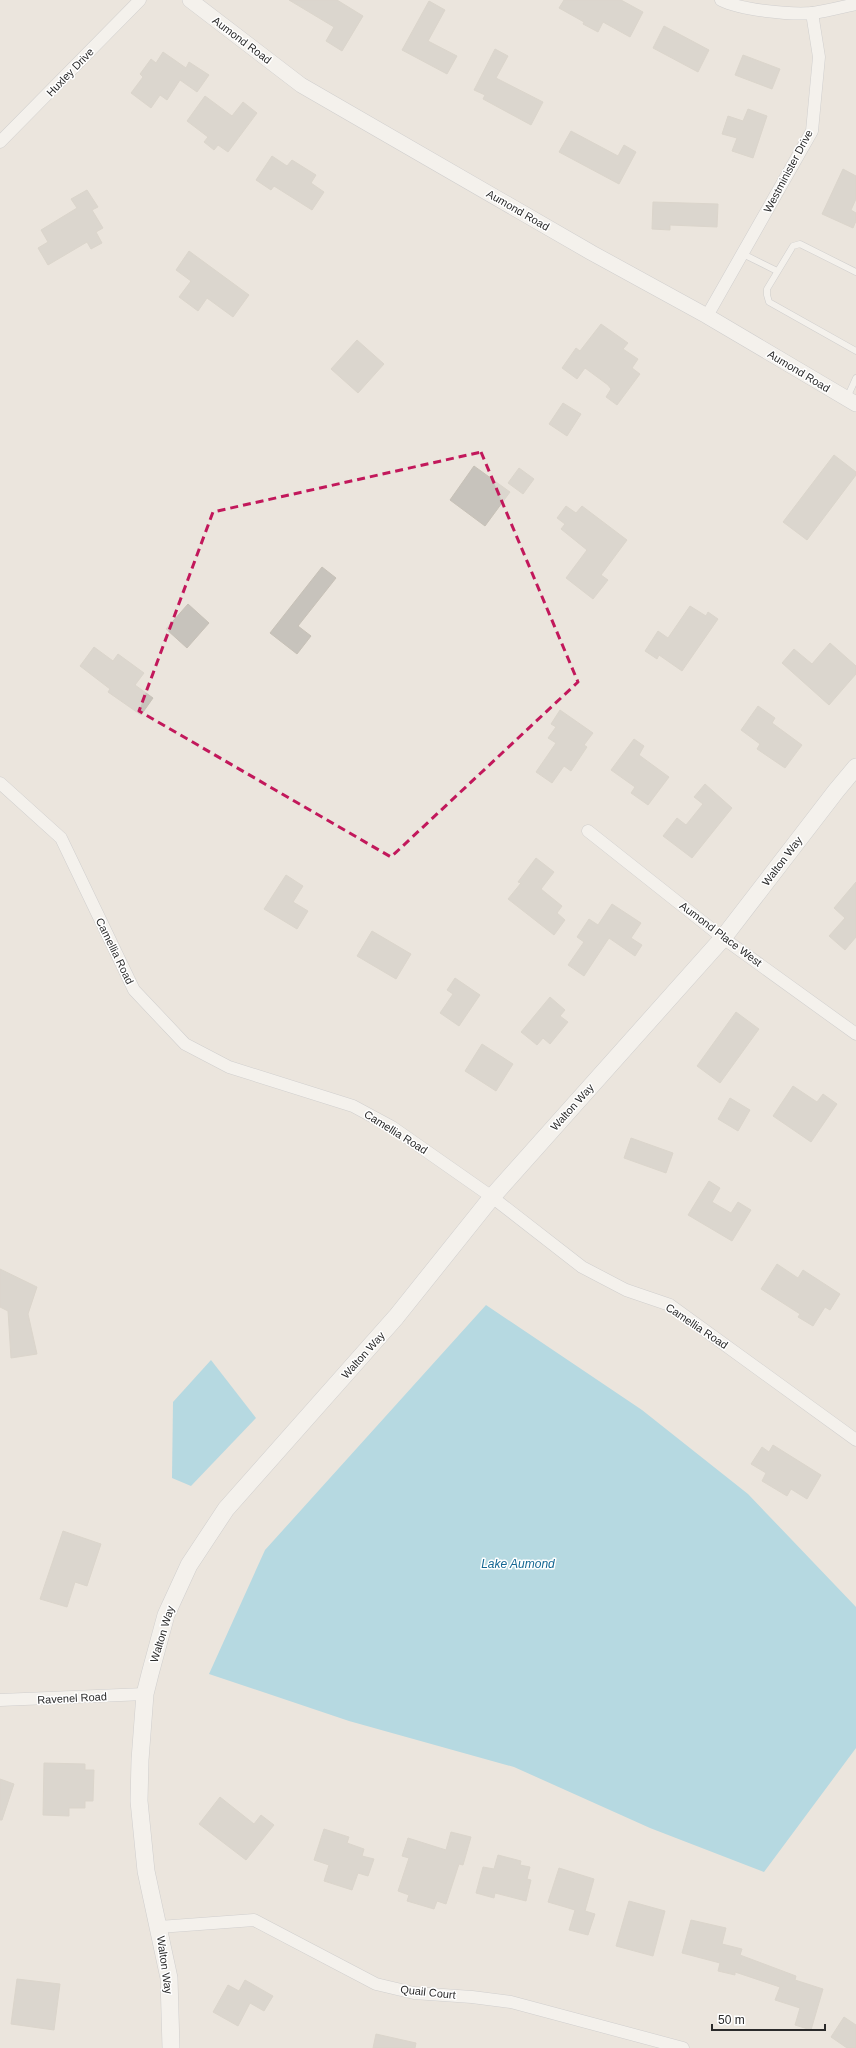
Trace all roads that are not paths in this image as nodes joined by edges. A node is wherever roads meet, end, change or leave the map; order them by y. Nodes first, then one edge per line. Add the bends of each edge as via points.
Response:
1 (140, 0) edge
2 (190, 0) edge
3 (721, 0) edge
4 (856, 4) edge
5 (812, 13) junction
6 (0, 142) edge
7 (743, 254) junction
8 (777, 272) junction
9 (856, 272) edge
10 (707, 316) junction
11 (856, 351) edge
12 (856, 378) edge
13 (851, 402) edge
14 (856, 767) edge
15 (0, 783) edge
16 (588, 831) dead end
17 (723, 938) junction
18 (856, 1034) edge
19 (492, 1197) junction
20 (856, 1440) edge
21 (145, 1694) junction
22 (0, 1700) edge
23 (159, 1927) junction
24 (171, 2048) edge
25 (683, 2048) edge

1 - 6 street, Huxley Drive
2 - 10 street, Aumond Road via 301,85 592,253
3 - 5 street via 729,4 768,10
4 - 5 street
5 - 7 street, Westminister Drive via 819,56 812,131
7 - 8 lane
7 - 10 street, Westminister Drive
8 - 9 lane via 793,246 800,244
8 - 11 lane via 767,289 769,302
10 - 13 street, Aumond Road
12 - 13 lane
14 - 17 main road, Walton Way
15 - 19 street, Camellia Road via 61,838 134,990 185,1044 228,1067 353,1106 392,1127
16 - 17 street, Aumond Place West
17 - 18 street, Aumond Place West
17 - 19 main road, Walton Way
19 - 20 street, Camellia Road via 582,1267 626,1290 670,1305
19 - 21 main road, Walton Way via 396,1317 226,1509 189,1565 166,1615
21 - 22 street, Ravenel Road
21 - 23 main road, Walton Way via 139,1801 146,1871
23 - 24 main road, Walton Way via 169,1978
23 - 25 street, Quail Court via 254,1920 376,1984 414,1993 511,2002

